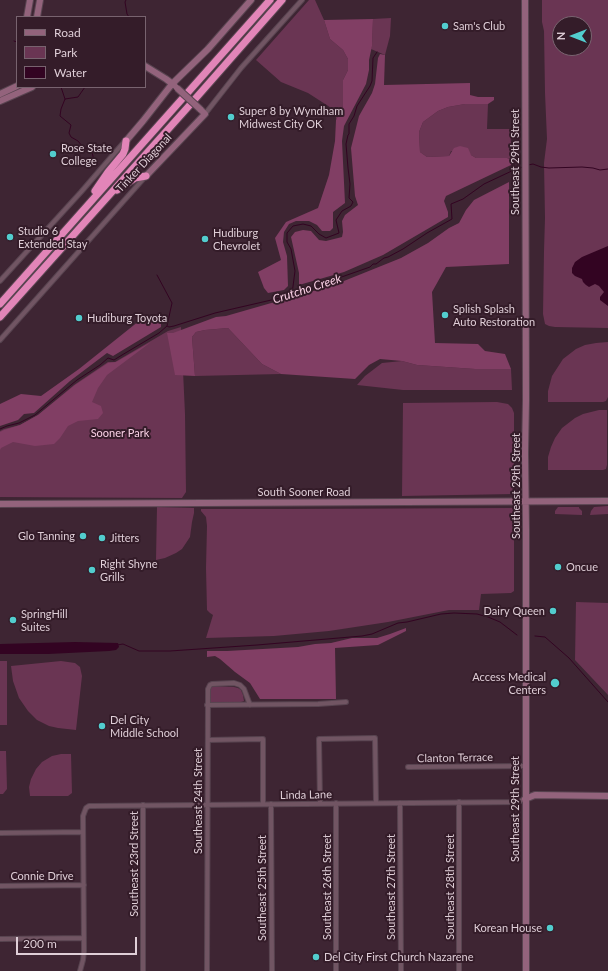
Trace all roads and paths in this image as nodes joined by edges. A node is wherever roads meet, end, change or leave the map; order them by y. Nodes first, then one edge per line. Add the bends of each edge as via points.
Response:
1 (30, 0) edge
2 (40, 0) edge
3 (251, 0) edge
4 (270, 0) edge
5 (282, 0) edge
6 (302, 0) edge
7 (524, 0) edge
8 (27, 16) edge
9 (37, 16) edge
10 (146, 67) edge
11 (157, 73) junction
12 (16, 86) edge
13 (174, 86) junction
14 (28, 88) edge
15 (166, 90) junction
16 (0, 94) edge
17 (0, 101) edge
18 (205, 114) junction
19 (126, 141) junction
20 (146, 176) junction
21 (107, 197) junction
22 (82, 212) junction
23 (0, 282) edge
24 (0, 304) edge
25 (0, 317) edge
26 (0, 340) edge
27 (526, 501) junction
28 (608, 501) edge
29 (0, 504) edge
30 (346, 702) dead end
31 (207, 705) junction
32 (250, 705) junction
33 (208, 740) junction
34 (525, 766) junction
35 (408, 768) dead end
36 (608, 796) edge
37 (525, 799) junction
38 (459, 802) junction
39 (320, 803) junction
40 (336, 803) junction
41 (376, 803) junction
42 (400, 803) junction
43 (207, 804) junction
44 (263, 804) junction
45 (271, 804) junction
46 (143, 805) junction
47 (0, 832) edge
48 (83, 832) junction
49 (84, 885) junction
50 (0, 886) edge
51 (0, 938) edge
52 (84, 938) junction
53 (80, 971) edge
54 (143, 971) edge
55 (207, 971) edge
56 (272, 971) edge
57 (336, 971) edge
58 (401, 971) edge
59 (459, 971) edge
60 (526, 971) edge

1 - 8 main road
2 - 9 main road
3 - 13 main road
4 - 22 highway, Tinker Diagonal
5 - 21 highway, Tinker Diagonal
6 - 18 street, Tinker Diagonal via 241,68
7 - 27 main road, Southeast 29th Street
10 - 11 main road
11 - 13 main road
11 - 15 main road
12 - 16 main road
13 - 15 main road
13 - 18 main road, bridge
14 - 17 main road
15 - 19 main road
18 - 20 main road, Tinker Diagonal
19 - 22 highway via 123,154
19 - 23 street
20 - 21 highway via 135,178
20 - 26 street, Tinker Diagonal
21 - 25 highway, Tinker Diagonal
22 - 24 highway, Tinker Diagonal
27 - 28 main road, South Sooner Road
27 - 29 main road, South Sooner Road
27 - 34 main road, Southeast 29th Street
30 - 32 street
31 - 32 street
31 - 32 street, Southeast 24th Street via 210,685 234,683 244,689
31 - 33 street, Southeast 24th Street
33 - 43 street, Southeast 24th Street
33 - 44 street via 263,739
34 - 35 street, Clanton Terrace
34 - 37 main road, Southeast 29th Street
36 - 37 main road via 534,795
37 - 38 street, Linda Lane via 518,802
37 - 60 main road, Southeast 29th Street
38 - 42 street, Linda Lane
38 - 59 street, Southeast 28th Street
39 - 40 street, Linda Lane
39 - 41 street via 319,739 375,738
39 - 45 street, Linda Lane
40 - 41 street, Linda Lane
40 - 57 street, Southeast 26th Street
41 - 42 street, Linda Lane
42 - 58 street, Southeast 27th Street
43 - 44 street, Linda Lane
43 - 46 street, Linda Lane
43 - 55 street, Southeast 24th Street
44 - 45 street, Linda Lane
45 - 56 street, Southeast 25th Street
46 - 48 street, Linda Lane via 86,808
46 - 54 street, Southeast 23rd Street
47 - 48 street
48 - 49 street
49 - 50 street, Connie Drive
49 - 52 street
51 - 52 street
52 - 53 street

